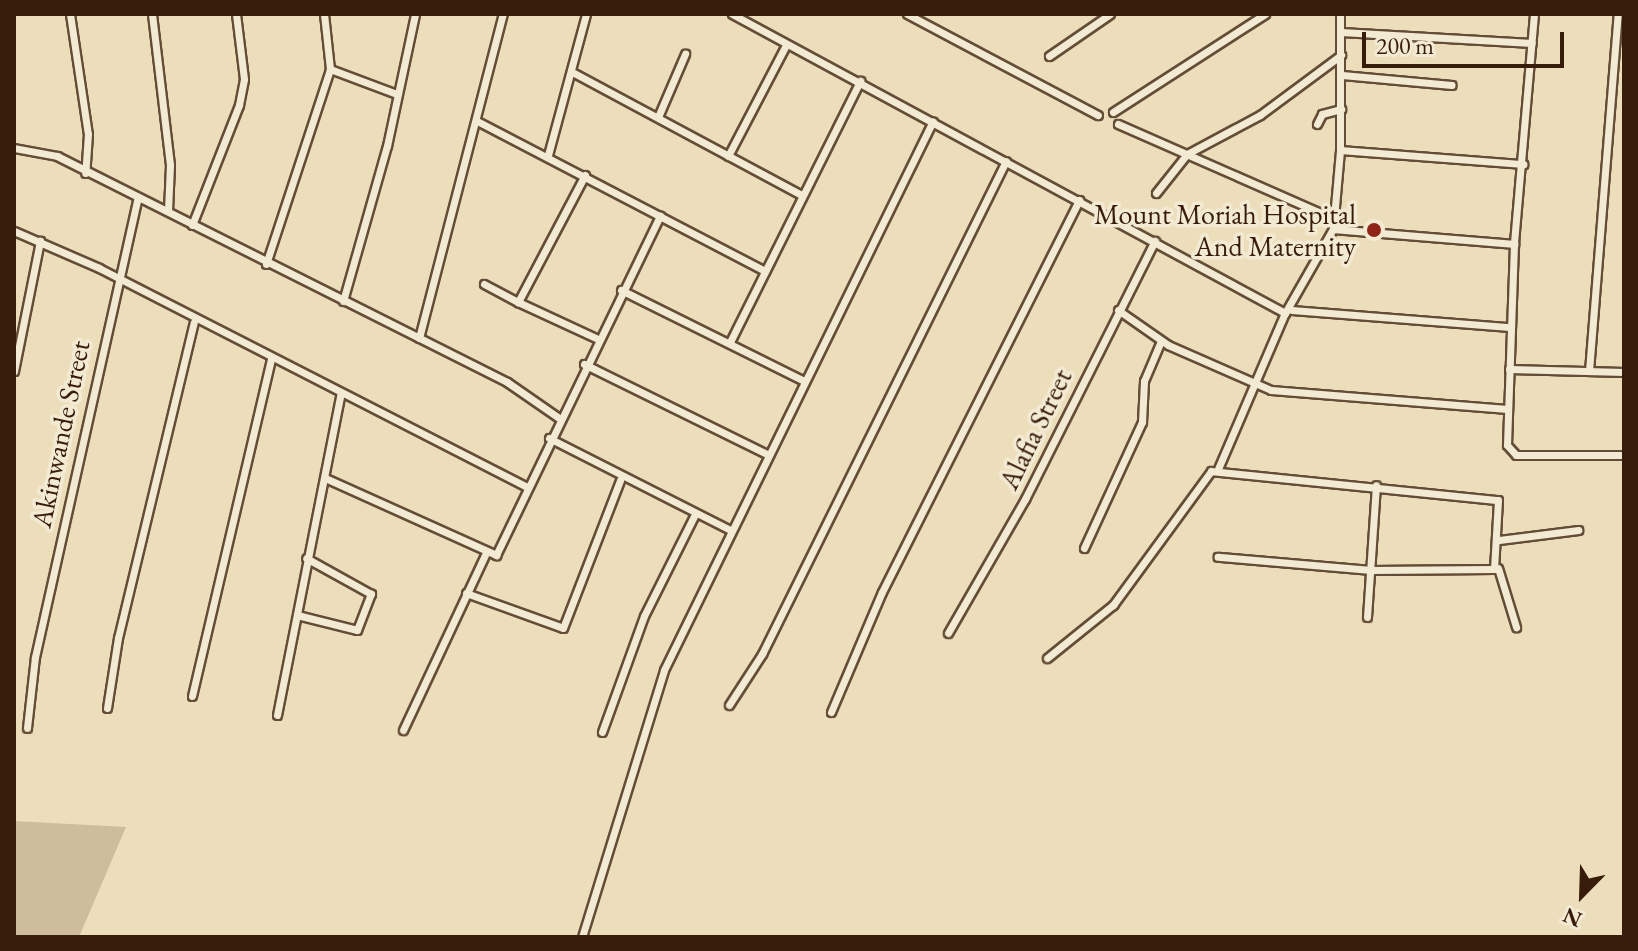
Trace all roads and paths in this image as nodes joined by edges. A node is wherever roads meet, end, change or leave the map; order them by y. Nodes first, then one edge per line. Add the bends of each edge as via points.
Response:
1 (70, 14) edge
2 (152, 14) edge
3 (236, 14) edge
4 (324, 14) edge
5 (415, 14) edge
6 (503, 14) edge
7 (586, 14) edge
8 (732, 14) edge
9 (907, 14) edge
10 (1110, 14) edge
11 (1265, 14) edge
12 (1340, 14) edge
13 (1534, 14) edge
14 (1618, 14) edge
15 (1341, 32) junction
16 (1532, 43) junction
17 (786, 45) junction
18 (685, 54) dead end
19 (1341, 55) junction
20 (1049, 56) dead end
21 (330, 69) junction
22 (574, 73) junction
23 (1342, 75) junction
24 (860, 81) junction
25 (1452, 85) dead end
26 (397, 94) junction
27 (1341, 109) junction
28 (1113, 112) dead end
29 (1098, 115) dead end
30 (658, 117) junction
31 (477, 121) junction
32 (933, 121) junction
33 (1118, 124) dead end
34 (1317, 124) dead end
35 (14, 148) edge
36 (1340, 150) junction
37 (1187, 154) junction
38 (548, 155) junction
39 (728, 156) junction
40 (1006, 161) junction
41 (1523, 164) junction
42 (85, 173) junction
43 (585, 175) junction
44 (1156, 193) dead end
45 (802, 195) junction
46 (138, 198) junction
47 (1079, 200) junction
48 (168, 211) junction
49 (660, 215) junction
50 (1334, 219) junction
51 (192, 225) junction
52 (1333, 229) junction
53 (14, 231) edge
54 (40, 241) junction
55 (1155, 241) junction
56 (1514, 244) junction
57 (266, 264) junction
58 (765, 271) junction
59 (116, 279) junction
60 (484, 284) dead end
61 (621, 290) junction
62 (343, 301) junction
63 (518, 302) junction
64 (1118, 310) junction
65 (1288, 312) junction
66 (194, 322) junction
67 (1509, 327) junction
68 (419, 338) junction
69 (596, 338) junction
70 (1161, 341) junction
71 (730, 342) junction
72 (271, 358) junction
73 (584, 364) junction
74 (1509, 369) junction
75 (14, 371) edge
76 (1589, 371) junction
77 (1624, 372) edge
78 (802, 380) junction
79 (1257, 383) junction
80 (341, 393) junction
81 (1507, 409) junction
82 (559, 418) junction
83 (549, 438) junction
84 (767, 454) junction
85 (1624, 455) edge
86 (1218, 469) junction
87 (325, 478) junction
88 (620, 480) junction
89 (1376, 485) junction
90 (525, 486) junction
91 (695, 514) junction
92 (1578, 530) dead end
93 (732, 531) junction
94 (1499, 540) junction
95 (1084, 548) dead end
96 (486, 553) junction
97 (1218, 557) dead end
98 (306, 558) junction
99 (1498, 568) junction
100 (1371, 570) junction
101 (466, 593) junction
102 (297, 615) junction
103 (1367, 617) dead end
104 (1516, 627) dead end
105 (948, 633) dead end
106 (1047, 658) dead end
107 (192, 696) dead end
108 (729, 705) dead end
109 (107, 708) dead end
110 (831, 712) dead end
111 (277, 715) dead end
112 (27, 728) dead end
113 (403, 730) dead end
114 (602, 732) dead end
115 (582, 937) edge

1 - 42 street via 88,134
2 - 48 street via 170,165
3 - 51 street via 244,79 239,105
4 - 21 street
5 - 26 street
6 - 31 street
7 - 22 street
8 - 17 street
9 - 29 street
10 - 20 street
11 - 28 street
12 - 15 street
13 - 16 street
14 - 76 street
15 - 16 street
15 - 19 street
16 - 41 street
17 - 24 street
17 - 39 street
18 - 30 street
19 - 23 street
19 - 37 street via 1260,115
21 - 26 street
21 - 57 street
22 - 30 street
22 - 38 street
23 - 25 street
23 - 27 street
24 - 32 street
24 - 45 street
26 - 62 street
27 - 34 street via 1322,114
27 - 36 street
30 - 39 street
31 - 38 street
31 - 68 street
32 - 40 street
32 - 78 street
33 - 37 street
35 - 42 street via 57,156
36 - 41 street
36 - 50 street
37 - 44 street
37 - 50 street
38 - 43 street
39 - 45 street
40 - 47 street
40 - 108 street via 762,654
41 - 56 street
42 - 46 street
43 - 49 street
43 - 63 street
45 - 58 street
46 - 48 street
46 - 59 street, Akinwande Street
47 - 55 street
47 - 110 street via 882,592
48 - 51 street
49 - 58 street
49 - 61 street
50 - 52 street
51 - 57 street
52 - 56 street
52 - 65 street
53 - 54 street
54 - 59 street
54 - 75 street
55 - 64 street, Alafia Street
55 - 65 street
56 - 67 street
57 - 62 street
58 - 71 street
59 - 66 street
59 - 112 street, Akinwande Street via 35,657
60 - 63 street
61 - 69 street
61 - 71 street
62 - 68 street
63 - 69 street
64 - 70 street
64 - 105 street, Alafia Street via 1025,499
65 - 67 street
65 - 79 street
66 - 72 street
66 - 109 street via 118,638
67 - 74 street
68 - 82 street via 532,396
69 - 73 street
70 - 79 street
70 - 95 street via 1144,381 1142,422
71 - 78 street
72 - 80 street
72 - 107 street
73 - 82 street
73 - 84 street
74 - 76 street
74 - 81 street
76 - 77 street
78 - 84 street
79 - 81 street via 1298,395
79 - 86 street
80 - 87 street
80 - 90 street
81 - 85 street via 1507,445 1516,455
82 - 83 street
83 - 88 street
83 - 90 street
84 - 93 street
86 - 89 street
86 - 106 street via 1205,477 1113,605
87 - 96 street
87 - 98 street
88 - 91 street
88 - 101 street via 563,628
89 - 94 street via 1496,497
89 - 100 street
90 - 96 street via 501,551
91 - 93 street
91 - 114 street via 644,616
92 - 94 street
93 - 115 street via 664,670
94 - 99 street
96 - 101 street
97 - 100 street
98 - 102 street
98 - 102 street via 371,594 357,630
99 - 100 street
99 - 104 street
100 - 103 street
101 - 113 street
102 - 111 street

